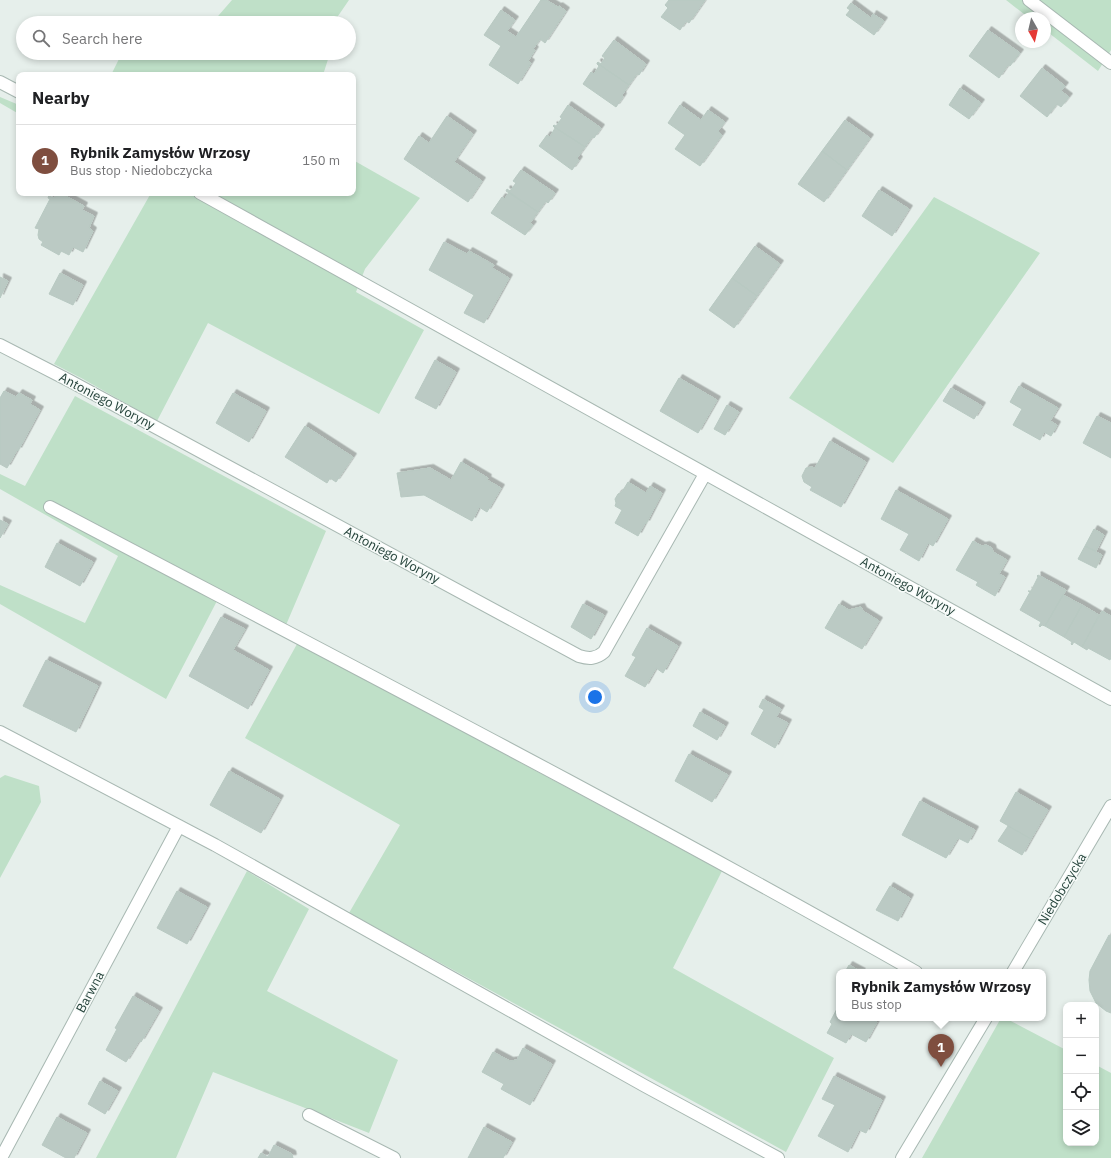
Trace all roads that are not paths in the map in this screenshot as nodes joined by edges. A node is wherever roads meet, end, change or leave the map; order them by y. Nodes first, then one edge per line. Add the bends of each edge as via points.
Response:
1 (1029, 0) edge
2 (1111, 63) edge
3 (0, 82) edge
4 (16, 90) edge
5 (205, 196) edge
6 (0, 345) edge
7 (704, 474) junction
8 (50, 507) dead end
9 (1111, 699) edge
10 (0, 732) edge
11 (1111, 806) edge
12 (179, 826) junction
13 (911, 969) edge
14 (1015, 969) edge
15 (984, 1021) edge
16 (309, 1114) dead end
17 (1, 1158) edge
18 (394, 1158) edge
19 (778, 1158) edge
20 (902, 1158) edge

1 - 2 street
3 - 4 street
5 - 7 street, Antoniego Woryny
6 - 7 street, Antoniego Woryny via 586,658 599,656 604,652
7 - 9 street, Antoniego Woryny
8 - 13 street via 519,754
10 - 12 street
11 - 14 street, Niedobczycka
12 - 17 street, Barwna
12 - 19 street
15 - 20 street
16 - 18 street

